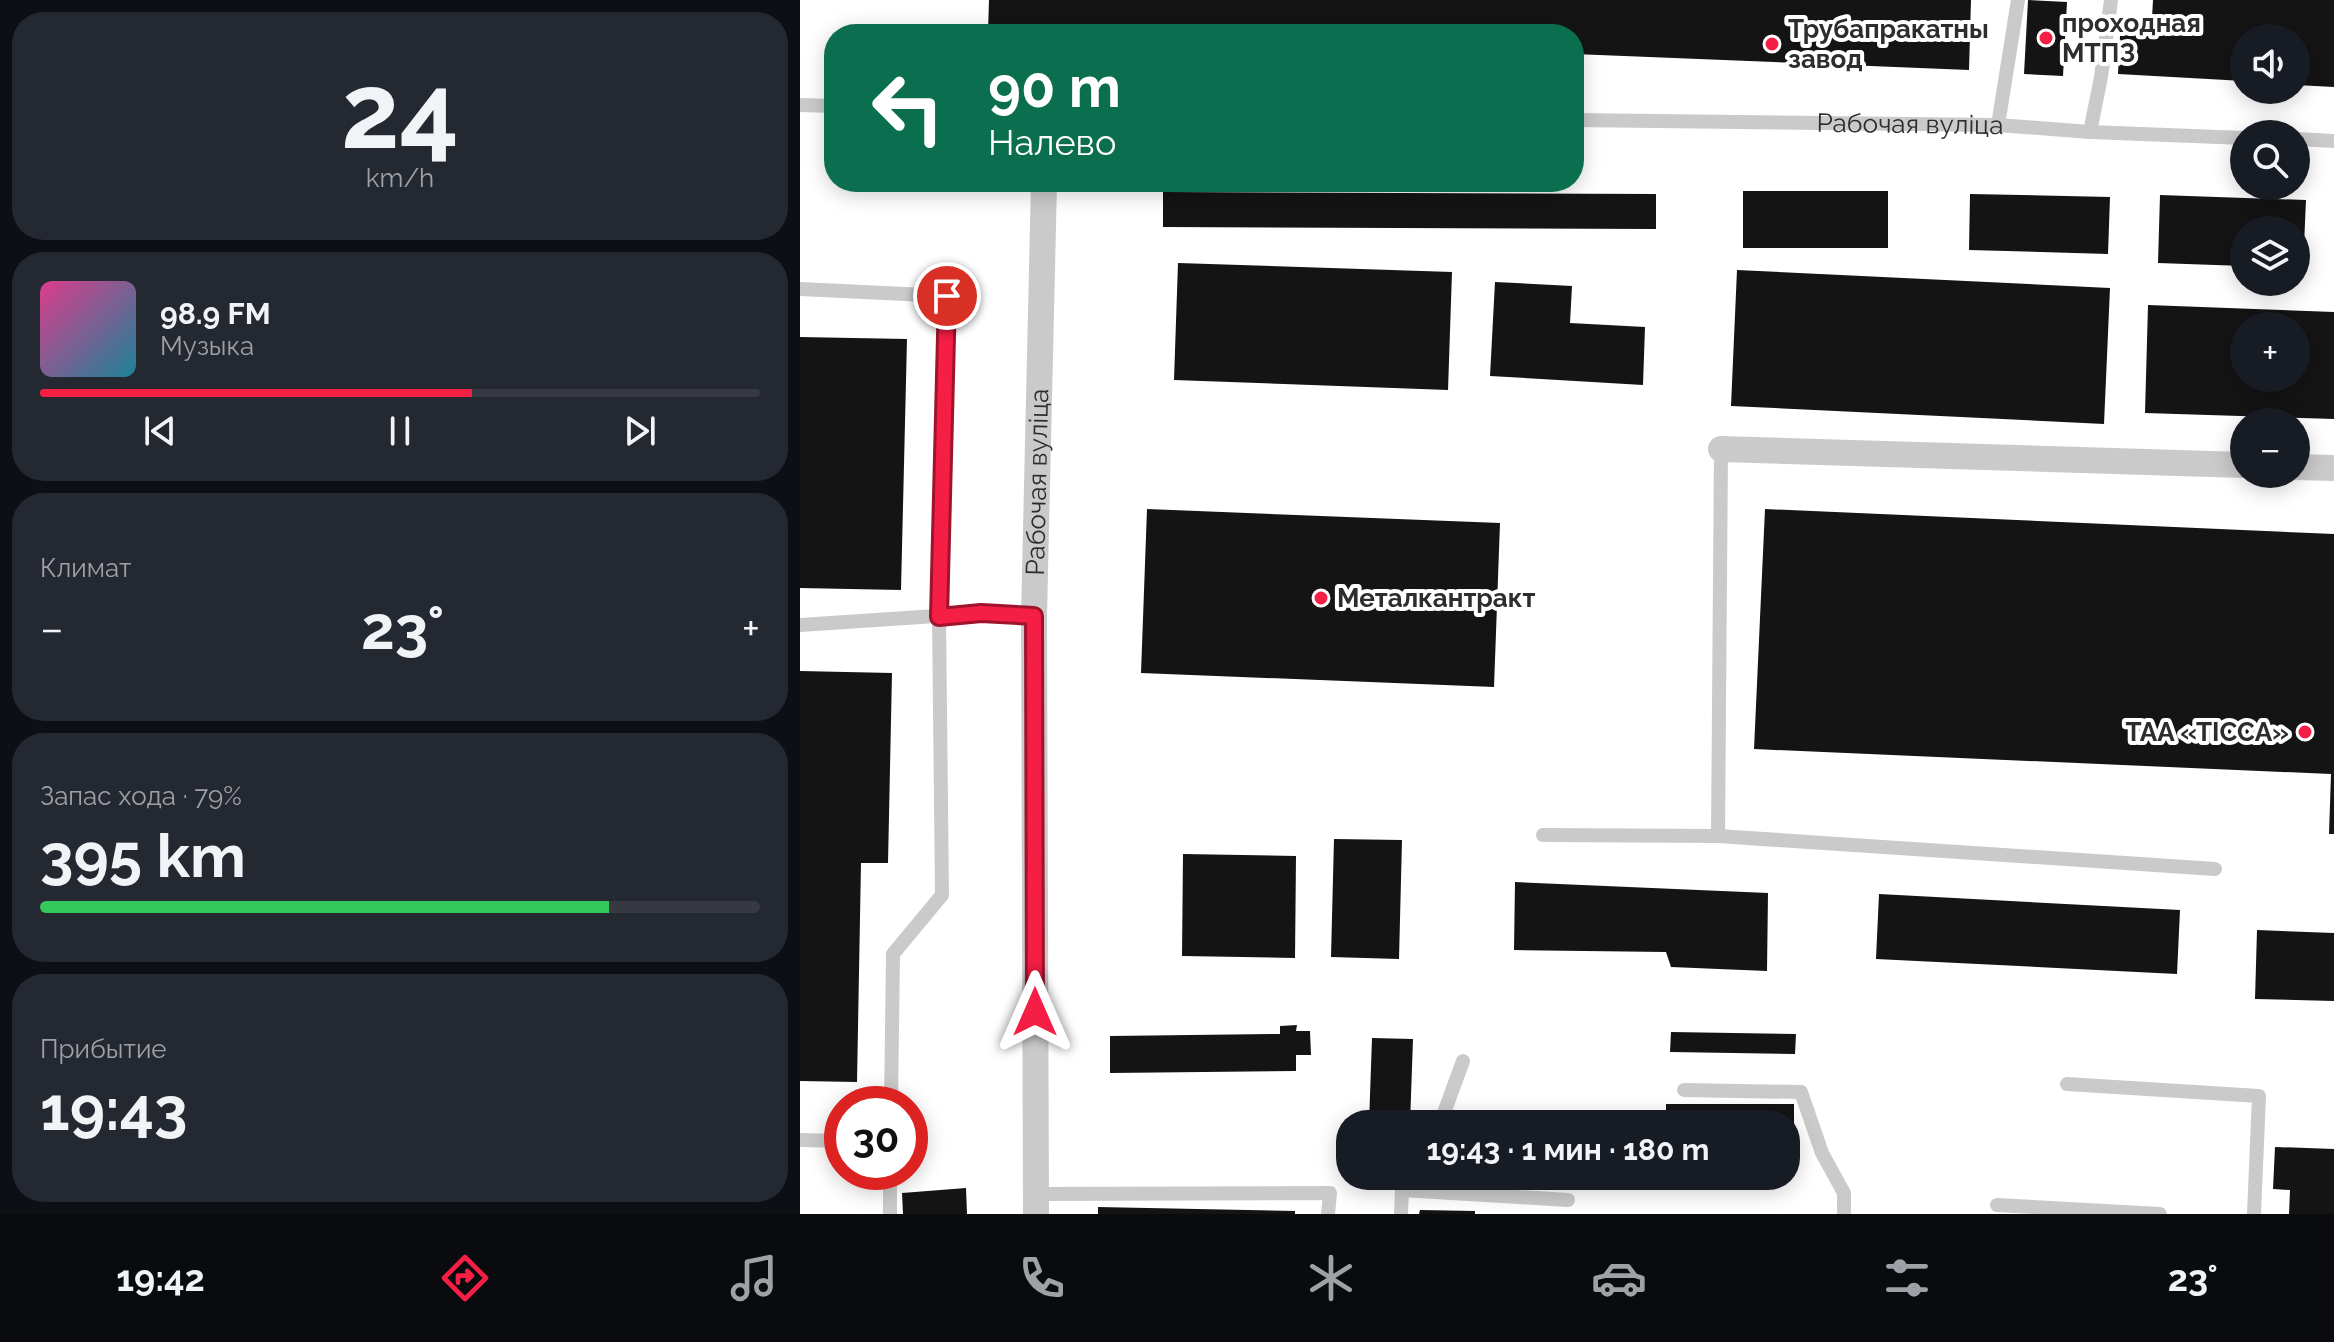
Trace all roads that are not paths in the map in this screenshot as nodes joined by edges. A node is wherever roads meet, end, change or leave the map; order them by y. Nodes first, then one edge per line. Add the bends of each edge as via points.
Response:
1 (2018, 0) edge
2 (2111, 0) edge
3 (800, 105) edge
4 (824, 106) edge
5 (1584, 120) edge
6 (1998, 125) junction
7 (2090, 132) junction
8 (2230, 137) edge
9 (2310, 140) edge
10 (2334, 141) edge
11 (1044, 192) edge
12 (800, 289) edge
13 (1721, 449) joint
14 (2230, 465) edge
15 (2310, 467) edge
16 (2334, 468) edge
17 (1034, 616) junction
18 (939, 617) junction
19 (800, 625) edge
20 (1543, 835) dead end
21 (1718, 836) junction
22 (2215, 869) dead end
23 (1463, 1061) dead end
24 (2067, 1084) dead end
25 (891, 1086) edge
26 (1684, 1090) dead end
27 (1445, 1110) edge
28 (800, 1140) edge
29 (824, 1141) edge
30 (890, 1190) edge
31 (1402, 1190) edge
32 (1480, 1190) edge
33 (1568, 1200) dead end
34 (1036, 1204) edge
35 (1997, 1205) dead end
36 (890, 1214) edge
37 (1328, 1214) edge
38 (1401, 1214) edge
39 (1844, 1214) edge
40 (2161, 1214) edge
41 (2254, 1214) edge

1 - 6 lane
2 - 7 lane
3 - 4 lane
5 - 6 lane, Рабочая вуліца
6 - 7 lane, Рабочая вуліца
7 - 8 lane, Рабочая вуліца
9 - 10 lane
11 - 17 street, Рабочая вуліца
12 - 18 lane via 947,296
13 - 14 street
13 - 21 lane
15 - 16 street
17 - 18 lane
17 - 34 street, Рабочая вуліца
18 - 19 lane
18 - 25 lane via 942,895 893,954
20 - 21 lane
21 - 22 lane
23 - 27 lane
24 - 41 lane via 2259,1096
26 - 39 lane via 1801,1092 1822,1153 1844,1193
28 - 29 lane
30 - 36 lane
31 - 38 lane
32 - 33 lane
34 - 37 lane via 1330,1193
35 - 40 lane

